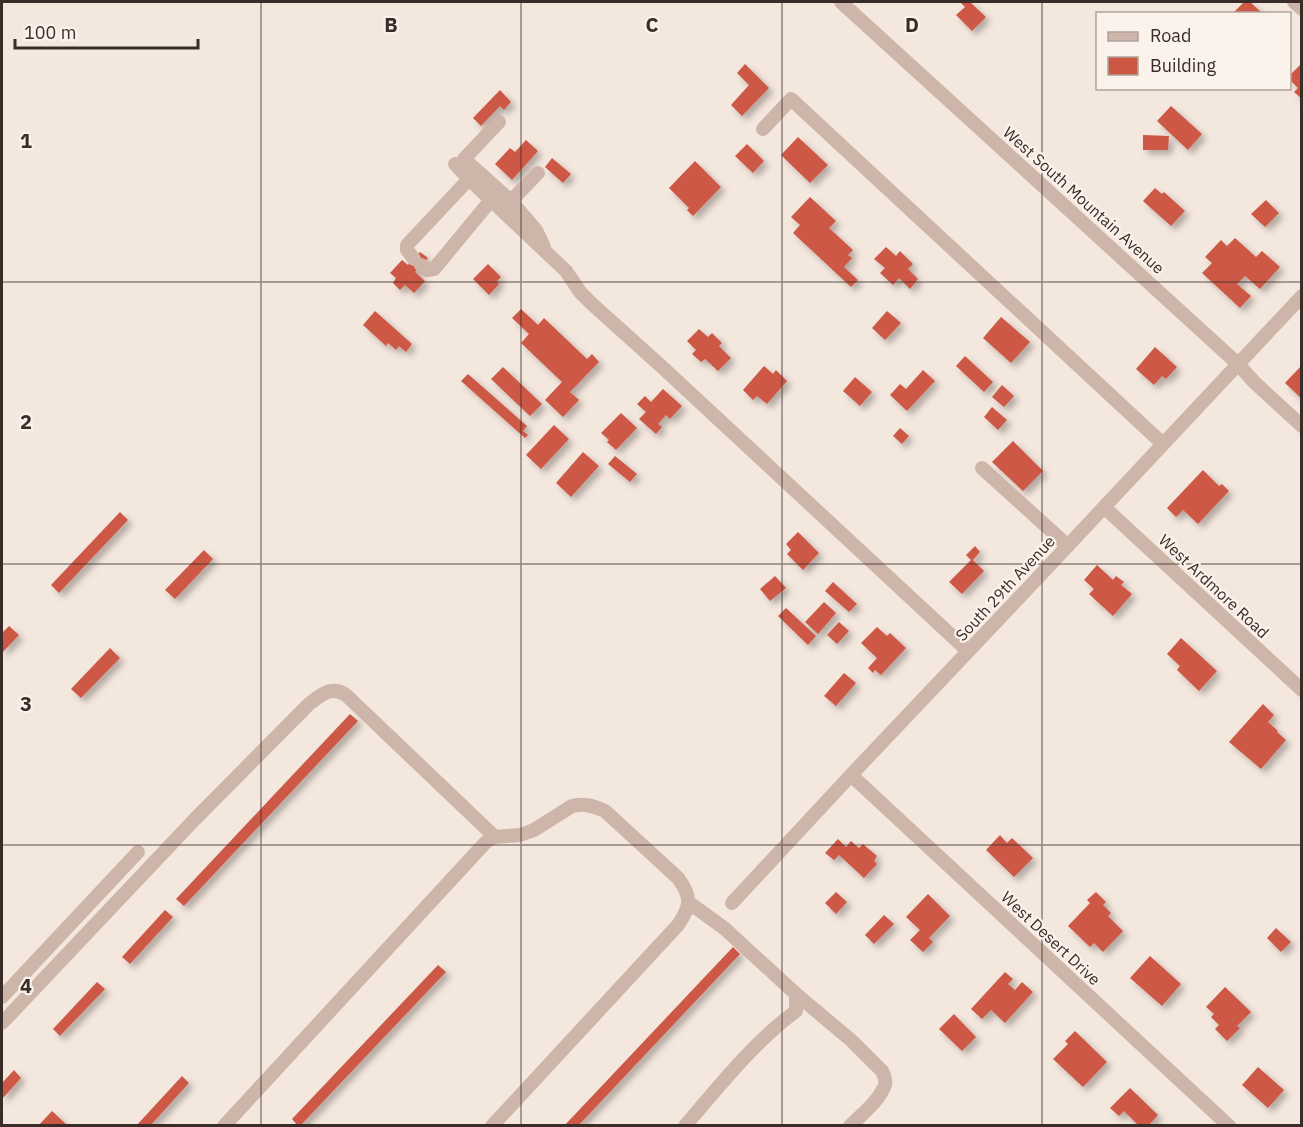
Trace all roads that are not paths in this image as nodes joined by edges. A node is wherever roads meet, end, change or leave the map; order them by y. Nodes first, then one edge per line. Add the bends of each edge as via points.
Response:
1 (841, 2) edge
2 (1294, 2) edge
3 (1302, 9) edge
4 (499, 122) dead end
5 (763, 129) dead end
6 (455, 164) dead end
7 (538, 173) dead end
8 (469, 179) junction
9 (491, 200) junction
10 (511, 201) junction
11 (546, 252) junction
12 (1302, 296) edge
13 (1238, 364) junction
14 (1302, 426) edge
15 (1163, 444) junction
16 (982, 468) dead end
17 (1104, 507) junction
18 (1068, 546) junction
19 (968, 651) junction
20 (1302, 690) edge
21 (851, 775) junction
22 (495, 837) junction
23 (138, 852) dead end
24 (688, 902) junction
25 (732, 903) dead end
26 (796, 994) junction
27 (2, 997) edge
28 (2, 1023) edge
29 (224, 1125) edge
30 (492, 1125) edge
31 (685, 1125) edge
32 (850, 1125) edge
33 (1229, 1125) edge

1 - 13 street, West South Mountain Avenue
2 - 3 street
4 - 10 street via 464,159
5 - 15 street via 791,99
6 - 8 street
7 - 10 street
8 - 9 street
8 - 9 street via 408,245 407,250 418,262 427,270 434,269
9 - 11 street
10 - 11 street via 536,230
11 - 19 street via 592,304
12 - 13 street, South 29th Avenue
13 - 14 street, West South Mountain Avenue
13 - 15 street, South 29th Avenue
15 - 17 street, South 29th Avenue
16 - 18 street
17 - 18 street, South 29th Avenue
17 - 20 street, West Ardmore Road
18 - 19 street, South 29th Avenue
19 - 21 street, South 29th Avenue
21 - 25 street, South 29th Avenue
21 - 33 street, West Desert Drive
22 - 24 street via 534,830 572,806 596,807 678,878 687,890
22 - 28 street via 346,695 332,690 301,712 187,827
22 - 29 street via 484,843
23 - 27 street
24 - 26 street via 724,928
24 - 30 street via 678,925
26 - 31 street via 796,1011 753,1048
26 - 32 street via 852,1041 885,1077 875,1100

